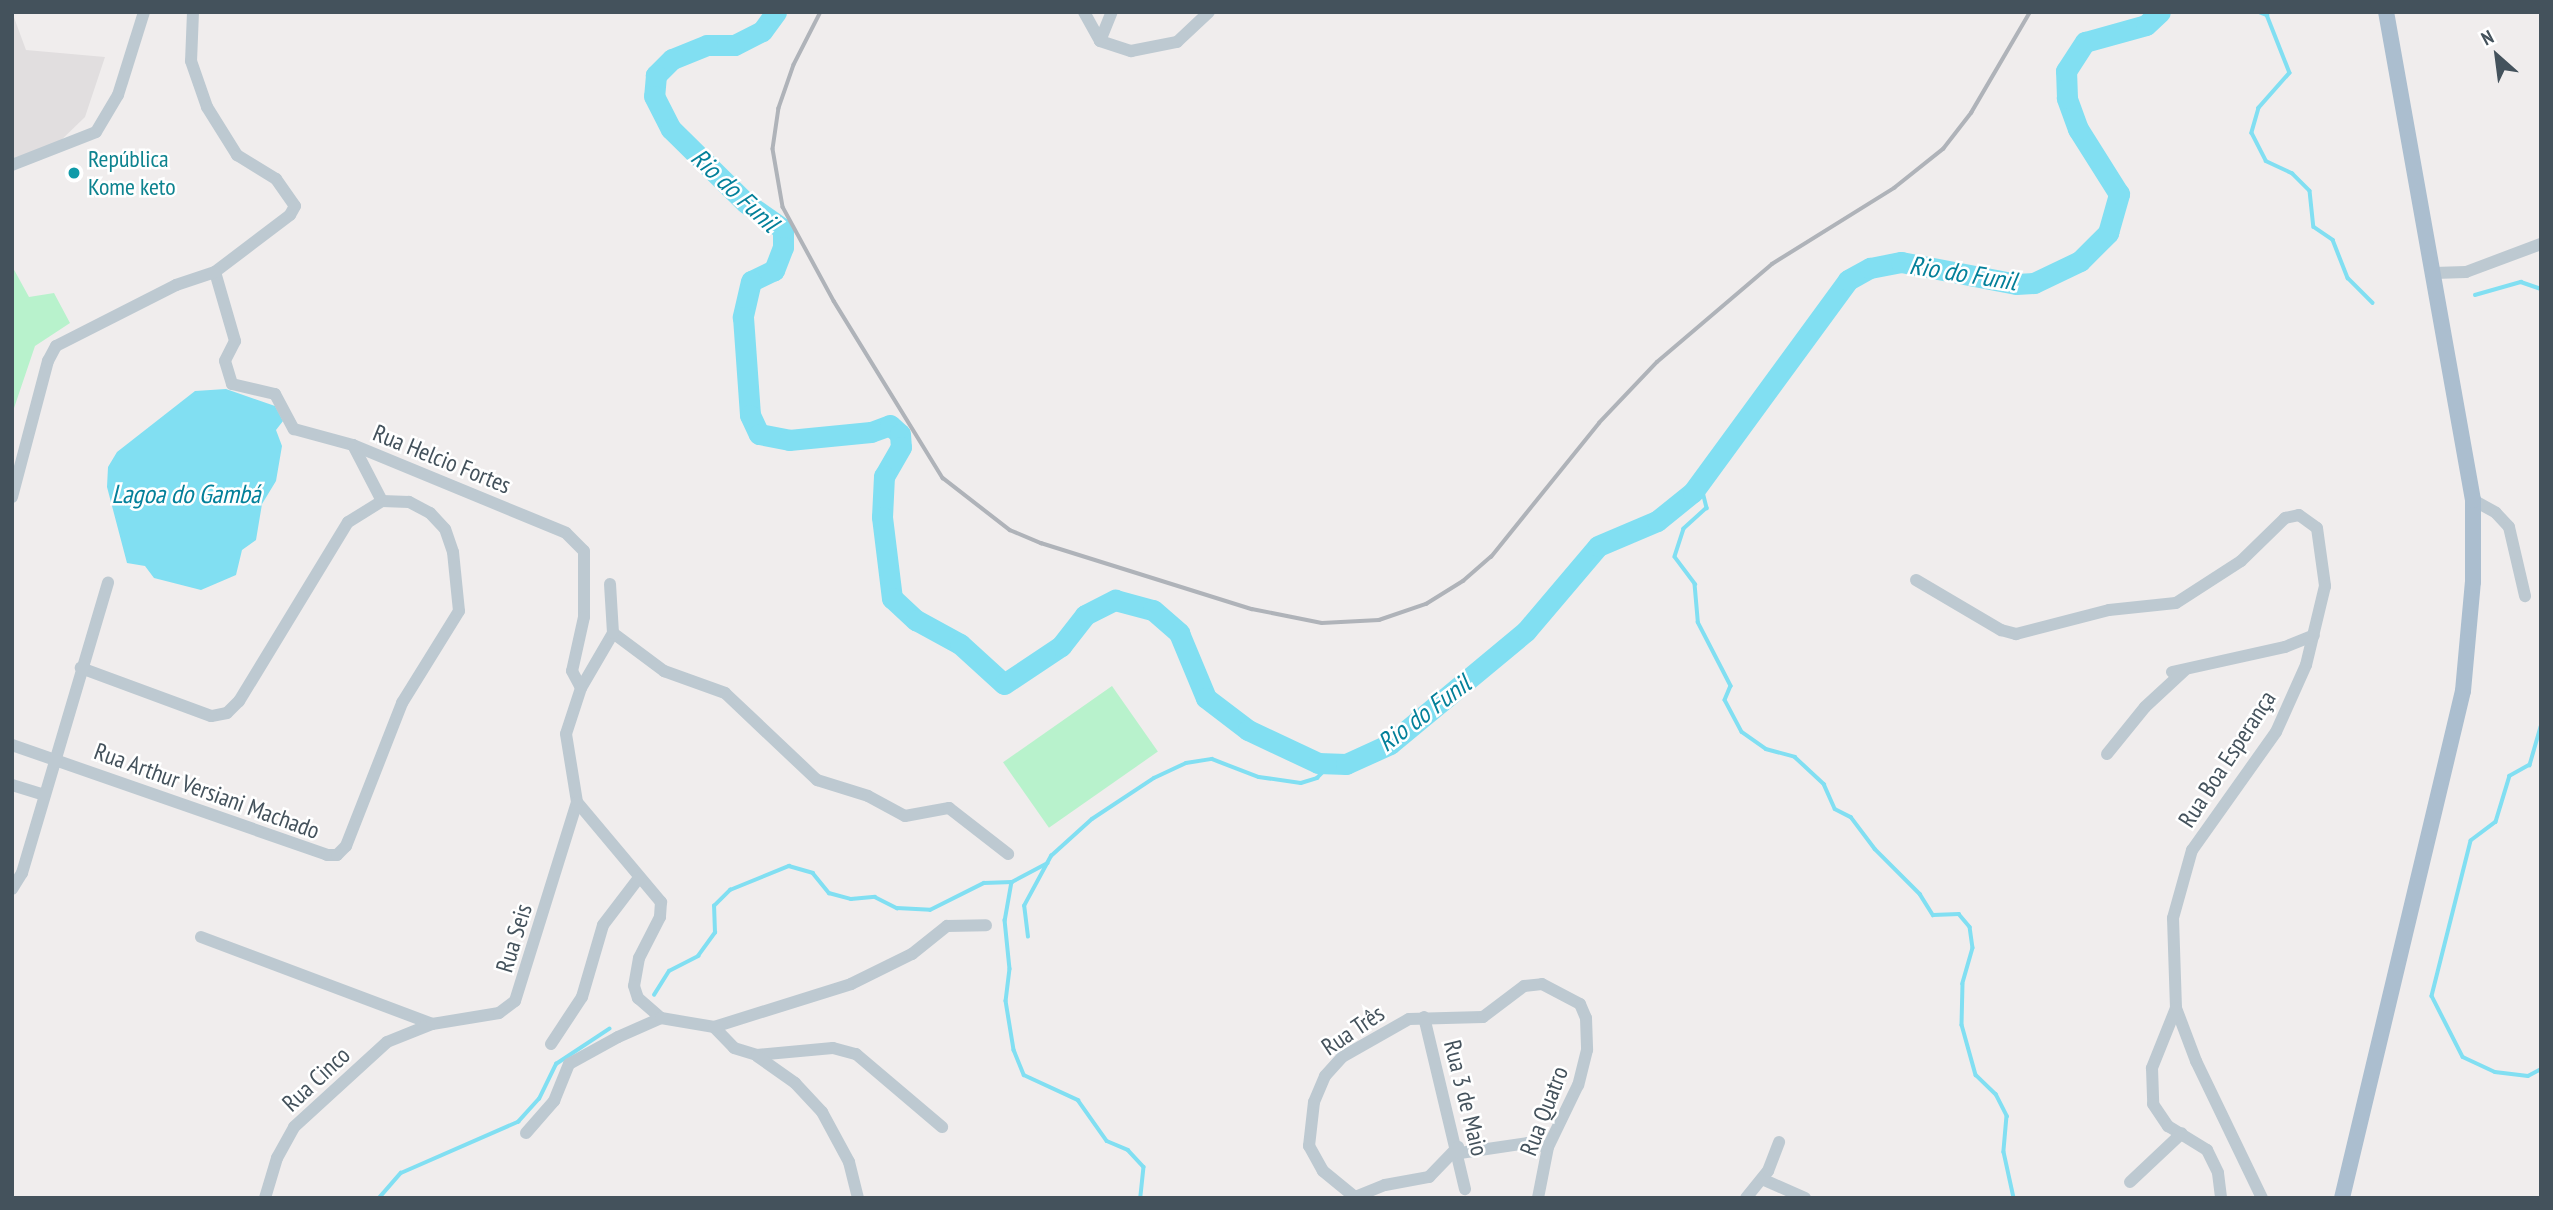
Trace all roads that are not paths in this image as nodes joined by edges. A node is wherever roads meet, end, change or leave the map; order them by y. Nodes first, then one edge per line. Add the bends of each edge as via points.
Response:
1 (144, 12) edge
2 (193, 12) edge
3 (1084, 12) edge
4 (1112, 12) edge
5 (1209, 12) edge
6 (2386, 12) edge
7 (1100, 41) junction
8 (12, 165) edge
9 (2541, 244) edge
10 (215, 272) junction
11 (2434, 273) junction
12 (353, 445) junction
13 (12, 497) edge
14 (2473, 500) junction
15 (383, 501) junction
16 (1916, 580) dead end
17 (107, 582) dead end
18 (610, 584) dead end
19 (2525, 596) dead end
20 (612, 633) junction
21 (2314, 635) junction
22 (81, 668) junction
23 (581, 688) junction
24 (12, 745) edge
25 (2107, 754) dead end
26 (57, 759) junction
27 (12, 785) edge
28 (44, 795) junction
29 (577, 802) junction
30 (1008, 854) dead end
31 (638, 879) junction
32 (12, 889) edge
33 (986, 925) dead end
34 (201, 937) dead end
35 (2176, 1008) junction
36 (1424, 1017) junction
37 (661, 1018) junction
38 (432, 1024) junction
39 (714, 1027) junction
40 (551, 1044) dead end
41 (757, 1055) junction
42 (943, 1126) dead end
43 (526, 1133) dead end
44 (2182, 1133) junction
45 (1779, 1142) dead end
46 (1548, 1147) junction
47 (1459, 1150) junction
48 (1762, 1179) junction
49 (2130, 1182) dead end
50 (1465, 1189) dead end
51 (1355, 1197) edge
52 (265, 1198) edge
53 (858, 1198) edge
54 (1538, 1198) edge
55 (1746, 1198) edge
56 (1805, 1198) edge
57 (2221, 1198) edge
58 (2262, 1198) edge
59 (2342, 1198) edge

1 - 8 street via 118,95 96,132
2 - 10 street via 192,70 207,107 237,155 276,179 295,206 290,215
3 - 7 street
4 - 7 street
5 - 7 street via 1187,35 1160,49 1131,51
6 - 11 main road
9 - 11 street via 2466,272
10 - 12 street, Rua Helcio Fortes via 235,341 225,361 232,384 275,394 295,429
10 - 13 street via 176,285 56,346
11 - 14 main road
12 - 15 street
12 - 23 street, Rua Helcio Fortes via 577,541 587,565 582,629 572,671
14 - 19 street via 2509,527
14 - 59 main road via 2473,582 2463,691
15 - 22 street via 348,522 334,539 239,701 227,713 211,716
15 - 26 street, Rua Arthur Versiani Machado via 408,502 430,513 445,529 453,552 460,611 402,704 346,846 337,855
16 - 21 street, Rua Boa Esperança via 2001,630 2016,634 2109,610 2176,603 2241,561 2285,518 2299,515 2317,528 2323,546 2325,586
17 - 22 street
18 - 20 street
20 - 23 street
20 - 30 street via 664,671 725,694 817,780 868,796 905,816 949,808
21 - 25 street via 2285,647 2179,671
21 - 35 street, Rua Boa Esperança via 2276,732 2198,840 2182,874 2173,918
22 - 26 street
23 - 29 street, Rua Helcio Fortes via 566,734
24 - 26 street, Rua Arthur Versiani Machado
26 - 28 street
27 - 28 street
28 - 32 street via 22,873
29 - 31 street, Rua Helcio Fortes
29 - 38 street, Rua Seis via 515,1001 499,1013
31 - 37 street, Rua Helcio Fortes via 661,902 660,917 639,958 634,986 638,998
31 - 40 street via 603,925 582,997
33 - 39 street via 947,926 912,954 851,984
34 - 38 street
35 - 44 street via 2157,1049 2150,1083 2157,1114
35 - 58 street, Rua Boa Esperança via 2196,1061
36 - 46 street, Rua Quatro via 1483,1017 1524,986 1534,984 1553,986 1580,1004 1588,1028 1584,1068
36 - 47 street, Rua 3 de Maio
36 - 51 street, Rua Três via 1393,1026 1342,1058 1318,1087 1310,1135 1313,1159
37 - 39 street
37 - 43 street via 569,1064 554,1101
38 - 52 street, Rua Cinco via 387,1042 293,1127 277,1158
39 - 41 street via 734,1048
41 - 42 street via 833,1048 849,1052 869,1063
41 - 53 street via 795,1083 822,1112 849,1162
44 - 49 street
44 - 57 street via 2212,1158
45 - 48 street
46 - 47 street via 1528,1143
46 - 54 street, Rua Quatro
47 - 50 street, Rua 3 de Maio
47 - 51 street via 1429,1177 1385,1185
48 - 55 street
48 - 56 street

